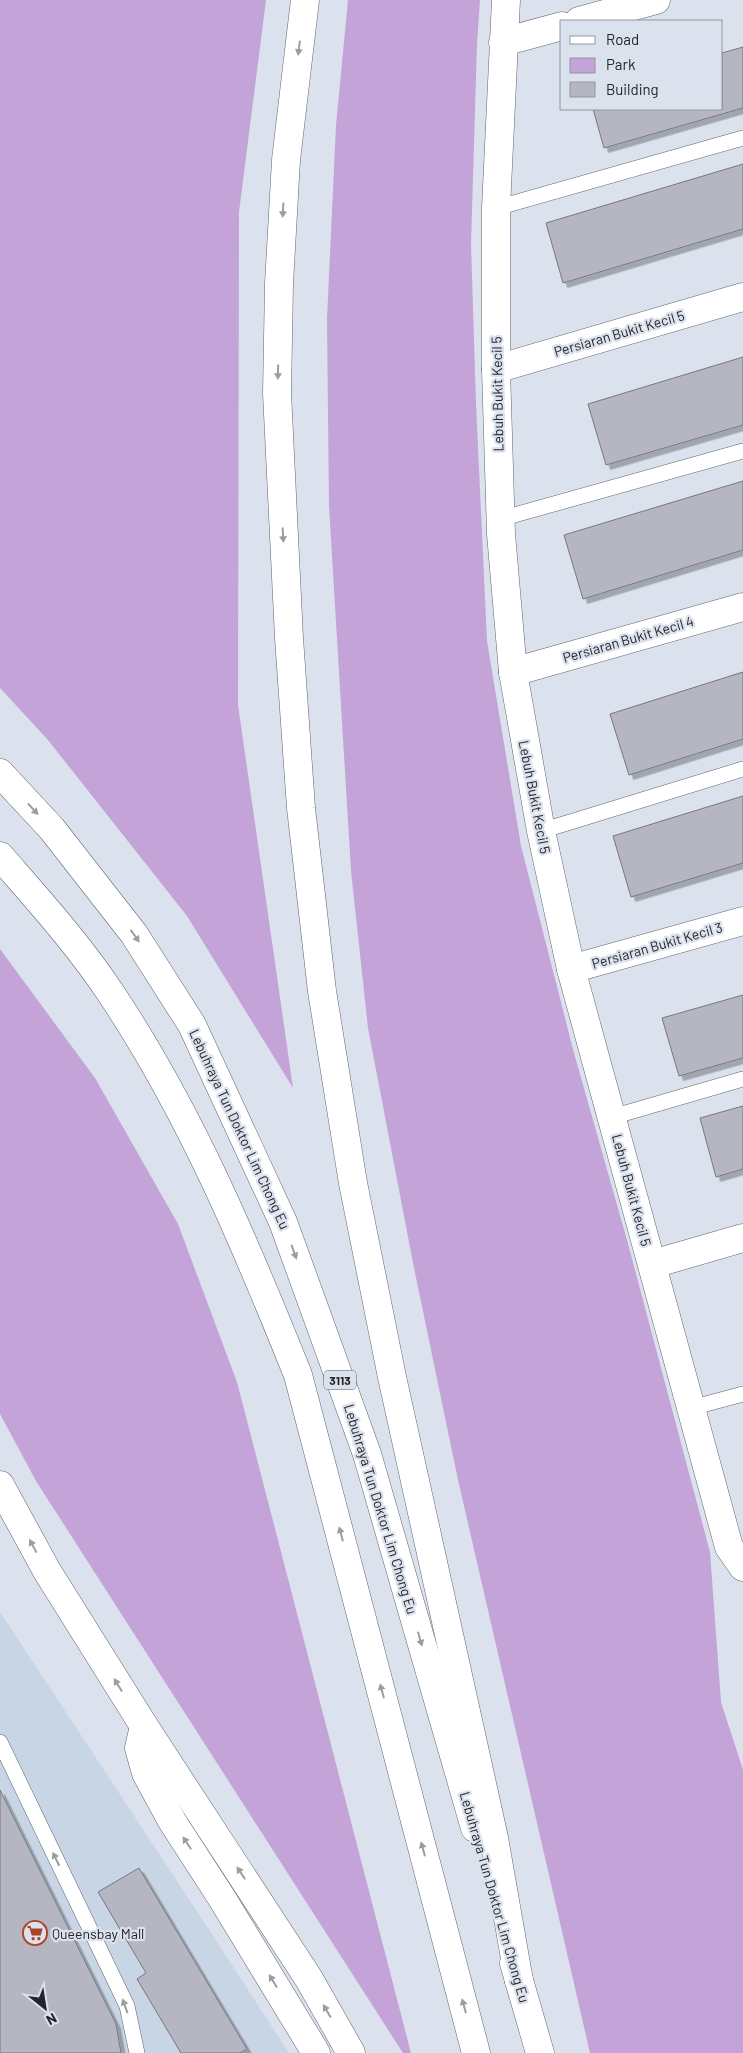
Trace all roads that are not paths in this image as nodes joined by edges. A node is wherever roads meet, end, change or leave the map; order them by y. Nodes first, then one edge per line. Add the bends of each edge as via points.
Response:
1 (305, 0) edge
2 (506, 0) edge
3 (656, 0) edge
4 (583, 20) edge
5 (560, 27) edge
6 (503, 42) junction
7 (743, 138) edge
8 (496, 208) junction
9 (743, 297) edge
10 (496, 369) junction
11 (743, 450) edge
12 (500, 519) junction
13 (743, 607) edge
14 (513, 672) junction
15 (743, 768) edge
16 (0, 773) edge
17 (541, 831) junction
18 (0, 856) edge
19 (743, 921) edge
20 (571, 969) junction
21 (743, 1079) edge
22 (612, 1117) junction
23 (743, 1238) edge
24 (653, 1264) junction
25 (743, 1394) edge
26 (691, 1408) junction
27 (0, 1485) edge
28 (743, 1566) edge
29 (144, 1726) junction
30 (0, 1742) edge
31 (519, 1981) junction
32 (314, 2052) edge
33 (137, 2053) edge
34 (351, 2053) edge
35 (476, 2053) edge
36 (540, 2053) edge

1 -> 31 main road via 286,160 279,284 278,393 288,628 301,808 322,991 353,1183 392,1377 494,1838
2 - 6 main road, Lebuh Bukit Kecil 5
3 - 4 main road
5 - 6 main road
6 - 8 main road, Lebuh Bukit Kecil 5
7 - 8 lane
8 - 10 main road, Lebuh Bukit Kecil 5
9 - 10 main road, Persiaran Bukit Kecil 5
10 - 12 main road, Lebuh Bukit Kecil 5
11 - 12 lane
12 - 14 main road, Lebuh Bukit Kecil 5
13 - 14 main road, Persiaran Bukit Kecil 4
14 - 17 main road, Lebuh Bukit Kecil 5
15 - 17 lane
16 -> 31 main road, Lebuhraya Tun Doktor Lim Chong Eu / 3113 via 52,829 134,934 192,1025 283,1222 367,1454
17 - 20 main road, Lebuh Bukit Kecil 5
35 -> 18 main road via 295,1366 262,1283 174,1097 105,986 58,923
19 - 20 main road, Persiaran Bukit Kecil 3
20 - 22 main road, Lebuh Bukit Kecil 5
21 - 22 lane
22 - 24 main road, Lebuh Bukit Kecil 5
23 - 24 main road
24 - 26 main road, Lebuh Bukit Kecil 5
25 - 26 lane
26 - 28 main road, Lebuh Bukit Kecil 5 via 729,1547
29 -> 27 main road via 46,1571
32 -> 29 main road via 146,1773 139,1748
34 -> 29 main road via 309,1980
33 -> 30 lane via 127,2006
31 - 36 main road, Lebuhraya Tun Doktor Lim Chong Eu / 3113

